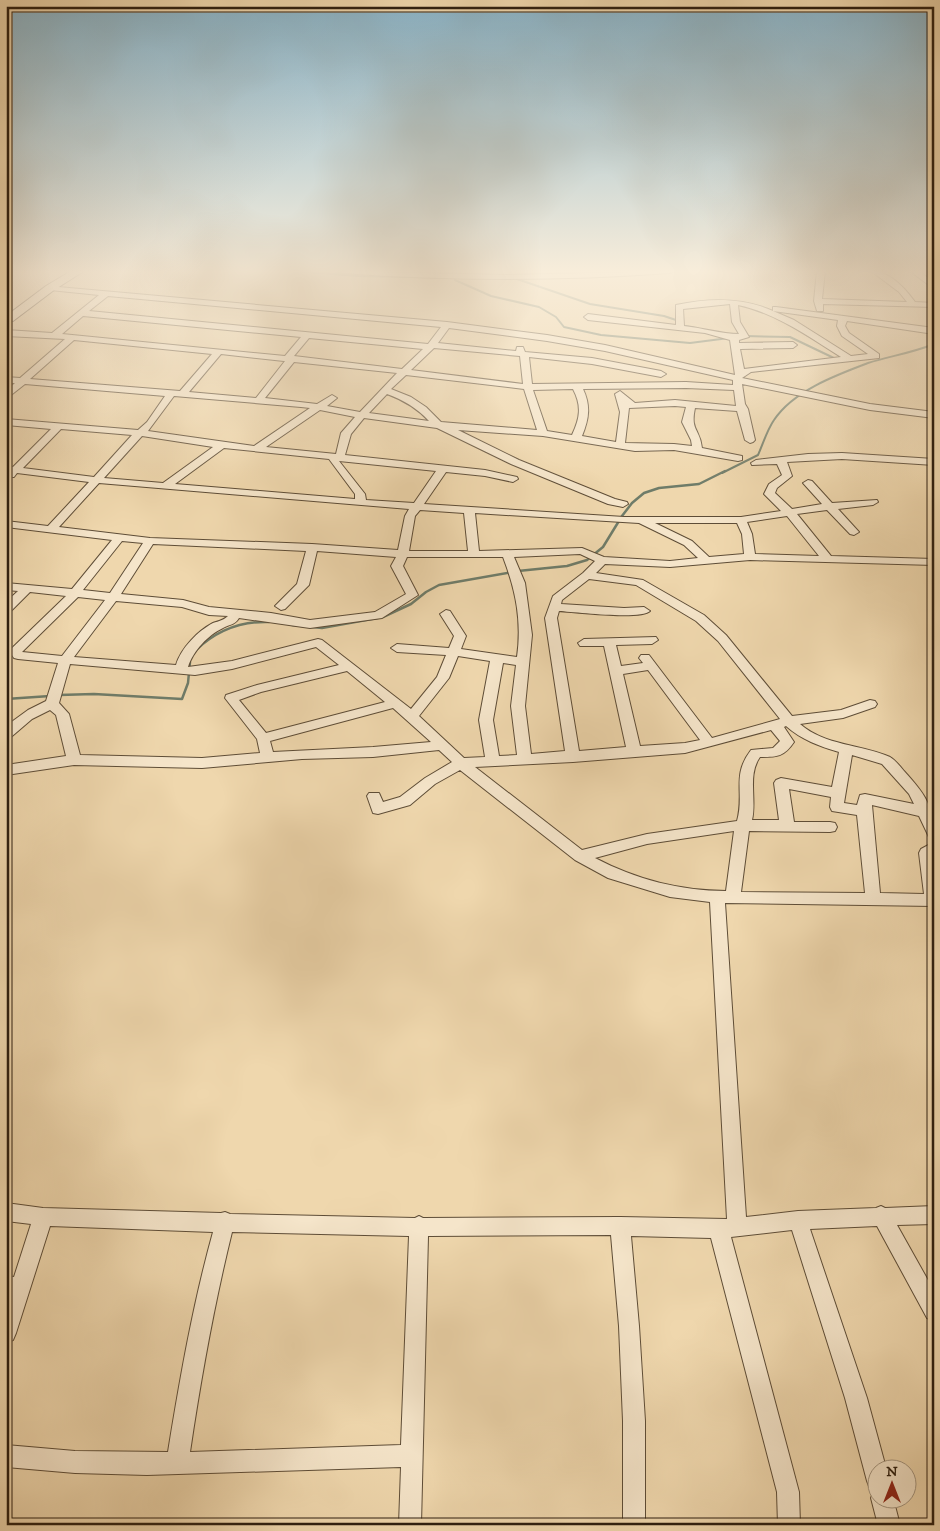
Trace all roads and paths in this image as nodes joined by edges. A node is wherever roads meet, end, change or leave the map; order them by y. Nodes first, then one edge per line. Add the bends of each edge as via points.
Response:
1 (66, 342) edge
2 (125, 342) edge
3 (301, 342) edge
4 (394, 342) edge
5 (433, 342) edge
6 (519, 342) edge
7 (570, 342) edge
8 (735, 342) edge
9 (744, 342) edge
10 (824, 342) edge
11 (856, 342) edge
12 (793, 345) dead end
13 (430, 346) junction
14 (218, 352) junction
15 (521, 354) junction
16 (289, 359) junction
17 (850, 359) junction
18 (404, 372) junction
19 (661, 374) dead end
20 (6, 380) edge
21 (738, 380) junction
22 (23, 381) junction
23 (528, 387) junction
24 (577, 387) junction
25 (615, 388) junction
26 (385, 390) junction
27 (172, 393) junction
28 (183, 394) junction
29 (6, 396) edge
30 (332, 398) dead end
31 (260, 399) junction
32 (623, 399) junction
33 (691, 405) junction
34 (320, 407) junction
35 (743, 409) junction
36 (362, 415) junction
37 (934, 415) edge
38 (6, 422) edge
39 (437, 424) junction
40 (59, 426) junction
41 (140, 433) junction
42 (544, 434) junction
43 (576, 438) junction
44 (750, 440) dead end
45 (222, 445) junction
46 (620, 445) junction
47 (257, 448) junction
48 (697, 450) junction
49 (337, 457) junction
50 (738, 458) dead end
51 (805, 459) junction
52 (781, 461) junction
53 (934, 462) edge
54 (756, 463) dead end
55 (814, 469) dead end
56 (11, 470) edge
57 (442, 470) junction
58 (6, 479) edge
59 (513, 479) dead end
60 (96, 480) junction
61 (808, 484) dead end
62 (167, 486) junction
63 (873, 502) dead end
64 (361, 503) junction
65 (622, 504) dead end
66 (831, 506) junction
67 (416, 507) junction
68 (469, 510) junction
69 (789, 512) junction
70 (619, 520) joint
71 (741, 520) junction
72 (641, 521) junction
73 (6, 524) edge
74 (50, 530) junction
75 (854, 532) dead end
76 (119, 538) junction
77 (150, 542) junction
78 (312, 547) junction
79 (403, 554) junction
80 (474, 554) junction
81 (507, 554) junction
82 (596, 557) junction
83 (750, 557) junction
84 (828, 560) junction
85 (707, 561) junction
86 (934, 562) edge
87 (587, 575) junction
88 (6, 586) edge
89 (27, 588) junction
90 (75, 593) junction
91 (113, 597) junction
92 (281, 606) dead end
93 (555, 607) junction
94 (6, 609) edge
95 (644, 611) dead end
96 (446, 614) dead end
97 (234, 621) junction
98 (652, 640) dead end
99 (609, 642) junction
100 (584, 643) dead end
101 (397, 648) dead end
102 (454, 652) junction
103 (497, 659) junction
104 (65, 660) junction
105 (522, 662) junction
106 (349, 667) junction
107 (180, 671) junction
108 (617, 671) junction
109 (53, 699) junction
110 (396, 703) junction
111 (870, 704) dead end
112 (412, 716) junction
113 (789, 721) junction
114 (774, 725) junction
115 (6, 734) edge
116 (263, 738) junction
117 (709, 743) junction
118 (442, 744) junction
119 (846, 750) junction
120 (634, 751) junction
121 (268, 757) junction
122 (573, 757) junction
123 (74, 760) junction
124 (525, 760) junction
125 (493, 761) junction
126 (461, 763) junction
127 (6, 770) edge
128 (838, 793) junction
129 (374, 796) dead end
130 (864, 811) junction
131 (925, 812) junction
132 (743, 825) junction
133 (830, 827) dead end
134 (934, 833) edge
135 (934, 847) edge
136 (580, 856) junction
137 (725, 897) junction
138 (874, 900) junction
139 (933, 900) edge
140 (6, 1212) edge
141 (934, 1215) edge
142 (881, 1216) junction
143 (43, 1217) junction
144 (798, 1220) junction
145 (225, 1221) junction
146 (419, 1225) junction
147 (620, 1226) junction
148 (728, 1227) junction
149 (14, 1286) edge
150 (934, 1311) edge
151 (6, 1333) edge
152 (6, 1456) edge
153 (412, 1456) junction
154 (872, 1458) edge
155 (177, 1464) junction
156 (885, 1508) edge
157 (410, 1525) edge
158 (634, 1525) edge
159 (790, 1525) edge
160 (889, 1525) edge

1 - 22 street
2 - 14 street
3 - 16 street
4 - 13 street
5 - 13 street
6 - 15 street
7 - 21 street
8 - 21 street
9 - 12 street
10 - 17 street
11 - 17 street via 876,356
13 - 15 street
13 - 18 street
14 - 16 street
14 - 28 street
15 - 19 street via 592,361
15 - 23 street via 524,355
16 - 18 street
16 - 31 street
17 - 21 street via 749,370
18 - 23 street
18 - 26 street
20 - 22 street
21 - 25 street
21 - 35 street
21 - 37 street via 870,407
22 - 27 street
22 - 29 street
23 - 24 street
23 - 42 street
24 - 25 street
24 - 43 street via 584,399 585,416
25 - 32 street
26 - 36 street
26 - 39 street via 408,399
27 - 28 street
27 - 41 street
28 - 31 street
30 - 34 street
31 - 34 street
32 - 33 street via 633,406
32 - 46 street
33 - 35 street
33 - 48 street via 687,422
34 - 36 street
34 - 47 street
35 - 44 street
36 - 39 street
36 - 49 street via 346,433
38 - 40 street
39 - 42 street
39 - 65 street via 515,462
40 - 41 street
40 - 56 street
41 - 45 street
41 - 60 street
42 - 43 street
43 - 46 street
45 - 47 street
45 - 62 street
46 - 48 street
47 - 49 street
48 - 50 street
49 - 57 street
49 - 64 street via 334,461 360,494
51 - 52 street
51 - 53 street via 842,456
51 - 55 street
52 - 54 street
52 - 69 street via 788,476 773,486 769,494
56 - 58 street
56 - 60 street
57 - 59 street
57 - 67 street
60 - 62 street
60 - 74 street
61 - 66 street
62 - 64 street
63 - 66 street
64 - 67 street
66 - 69 street
66 - 75 street
67 - 68 street
67 - 79 street via 407,528
68 - 70 street
68 - 80 street
69 - 71 street
69 - 84 street
70 - 72 street
71 - 72 street
71 - 83 street via 747,534
72 - 85 street via 688,543
73 - 74 street
74 - 76 street
76 - 77 street
76 - 90 street
77 - 78 street
77 - 91 street
78 - 79 street
78 - 92 street via 303,585
79 - 80 street
79 - 97 street via 397,566 412,595 378,615 310,624 271,617
80 - 81 street
81 - 82 street via 568,551
81 - 105 street via 519,583 526,635
82 - 85 street via 670,564
82 - 87 street
83 - 84 street
83 - 85 street
84 - 86 street
87 - 93 street via 557,598
87 - 113 street via 639,582 700,618 722,638
88 - 89 street
89 - 90 street
89 - 94 street
90 - 91 street
90 - 104 street via 15,651 18,655
91 - 97 street via 183,604
91 - 104 street
93 - 95 street
93 - 122 street via 551,618
96 - 102 street via 460,636
97 - 107 street via 218,626 196,643 185,656
98 - 99 street
99 - 100 street
99 - 108 street
101 - 102 street
102 - 103 street
102 - 112 street via 443,678
103 - 105 street
103 - 125 street via 486,720
104 - 107 street
104 - 109 street
105 - 124 street via 518,706
106 - 107 street via 318,643 232,665
106 - 110 street
106 - 116 street via 231,698
108 - 117 street via 648,662
108 - 120 street
109 - 115 street via 30,713
109 - 123 street via 62,714
110 - 112 street
110 - 116 street
111 - 113 street via 843,714
112 - 118 street
113 - 114 street
113 - 119 street via 801,732
114 - 117 street
114 - 132 street via 787,742 777,752 752,756 746,784 748,807
116 - 121 street
117 - 120 street
118 - 121 street via 373,752
118 - 126 street
119 - 128 street
119 - 131 street via 887,761 915,792
120 - 122 street
121 - 123 street via 202,763
122 - 124 street
123 - 127 street
124 - 125 street
125 - 126 street
126 - 129 street via 405,800 378,809
126 - 136 street
128 - 130 street via 837,807
128 - 132 street via 781,783 787,825
130 - 131 street via 866,799
130 - 138 street
131 - 134 street
132 - 133 street
132 - 136 street via 646,839
132 - 137 street
135 - 139 street via 926,853
136 - 137 street via 613,874 637,882 670,891
137 - 138 street
137 - 148 street
138 - 139 street
140 - 143 street
141 - 142 street
142 - 144 street
142 - 150 street
143 - 145 street
143 - 149 street
144 - 148 street
144 - 154 street via 856,1398
145 - 146 street via 361,1227
145 - 155 street via 192,1366
146 - 147 street
146 - 153 street
147 - 148 street
147 - 158 street via 634,1421
148 - 159 street via 732,1284 788,1492
149 - 151 street
152 - 155 street via 75,1462
153 - 155 street
153 - 157 street
156 - 160 street

